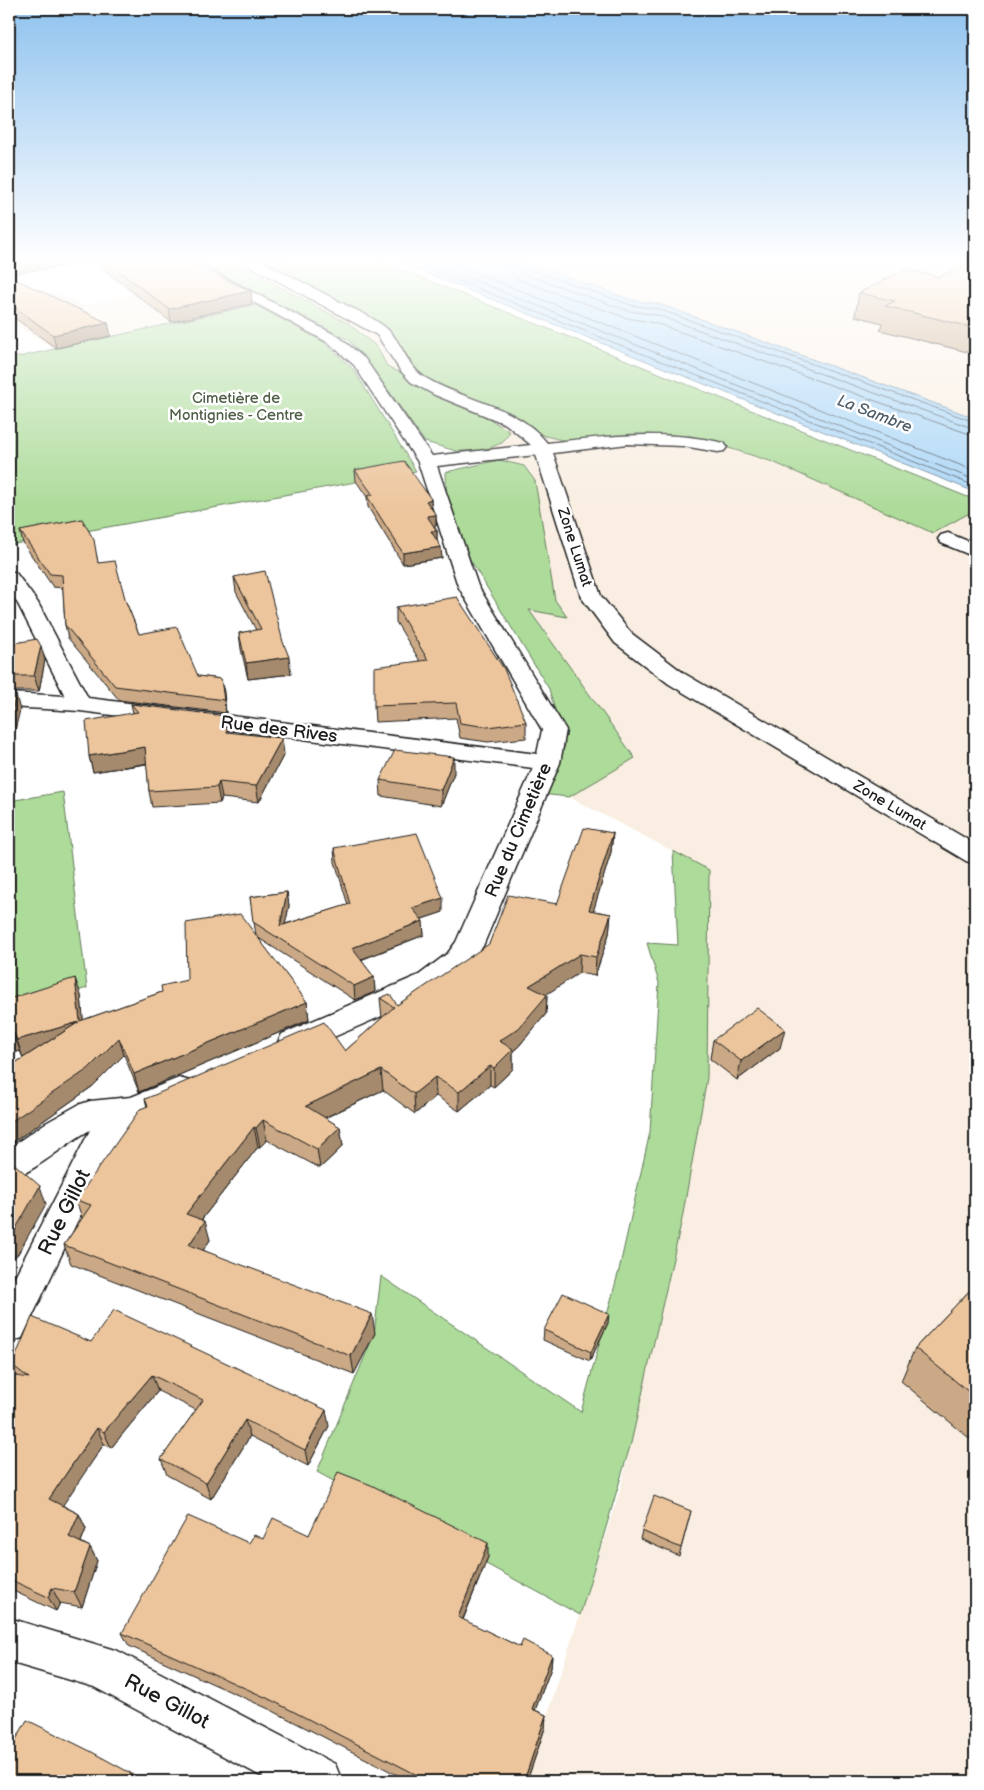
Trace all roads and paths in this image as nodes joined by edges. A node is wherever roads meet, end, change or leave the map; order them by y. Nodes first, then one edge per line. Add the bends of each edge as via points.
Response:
1 (337, 344) edge
2 (390, 344) edge
3 (718, 447) dead end
4 (543, 450) junction
5 (427, 462) junction
6 (948, 539) dead end
7 (975, 551) edge
8 (9, 577) edge
9 (9, 700) edge
10 (80, 704) junction
11 (548, 763) junction
12 (975, 855) edge
13 (270, 1052) edge
14 (198, 1082) edge
15 (134, 1109) junction
16 (9, 1166) edge
17 (9, 1326) edge
18 (9, 1640) edge
19 (318, 1781) edge

1 - 5 street, Rue du Cimetière via 360,362
2 - 4 street, Zone Lumat via 417,379 512,420
3 - 4 street via 683,441 628,439
4 - 5 street
4 - 12 street, Zone Lumat via 578,565 592,598 623,638 677,679
5 - 11 street, Rue du Cimetière via 468,586 554,730
6 - 7 street
8 - 10 street via 28,604
9 - 10 street, Rue des Rives
10 - 11 street, Rue des Rives
11 - 13 street, Rue du Cimetière via 469,946 458,960 429,983
14 - 15 street
15 - 16 street via 90,1114
15 - 17 street, Rue Gillot via 107,1130 86,1165
18 - 19 street, Rue Gillot via 102,1667

